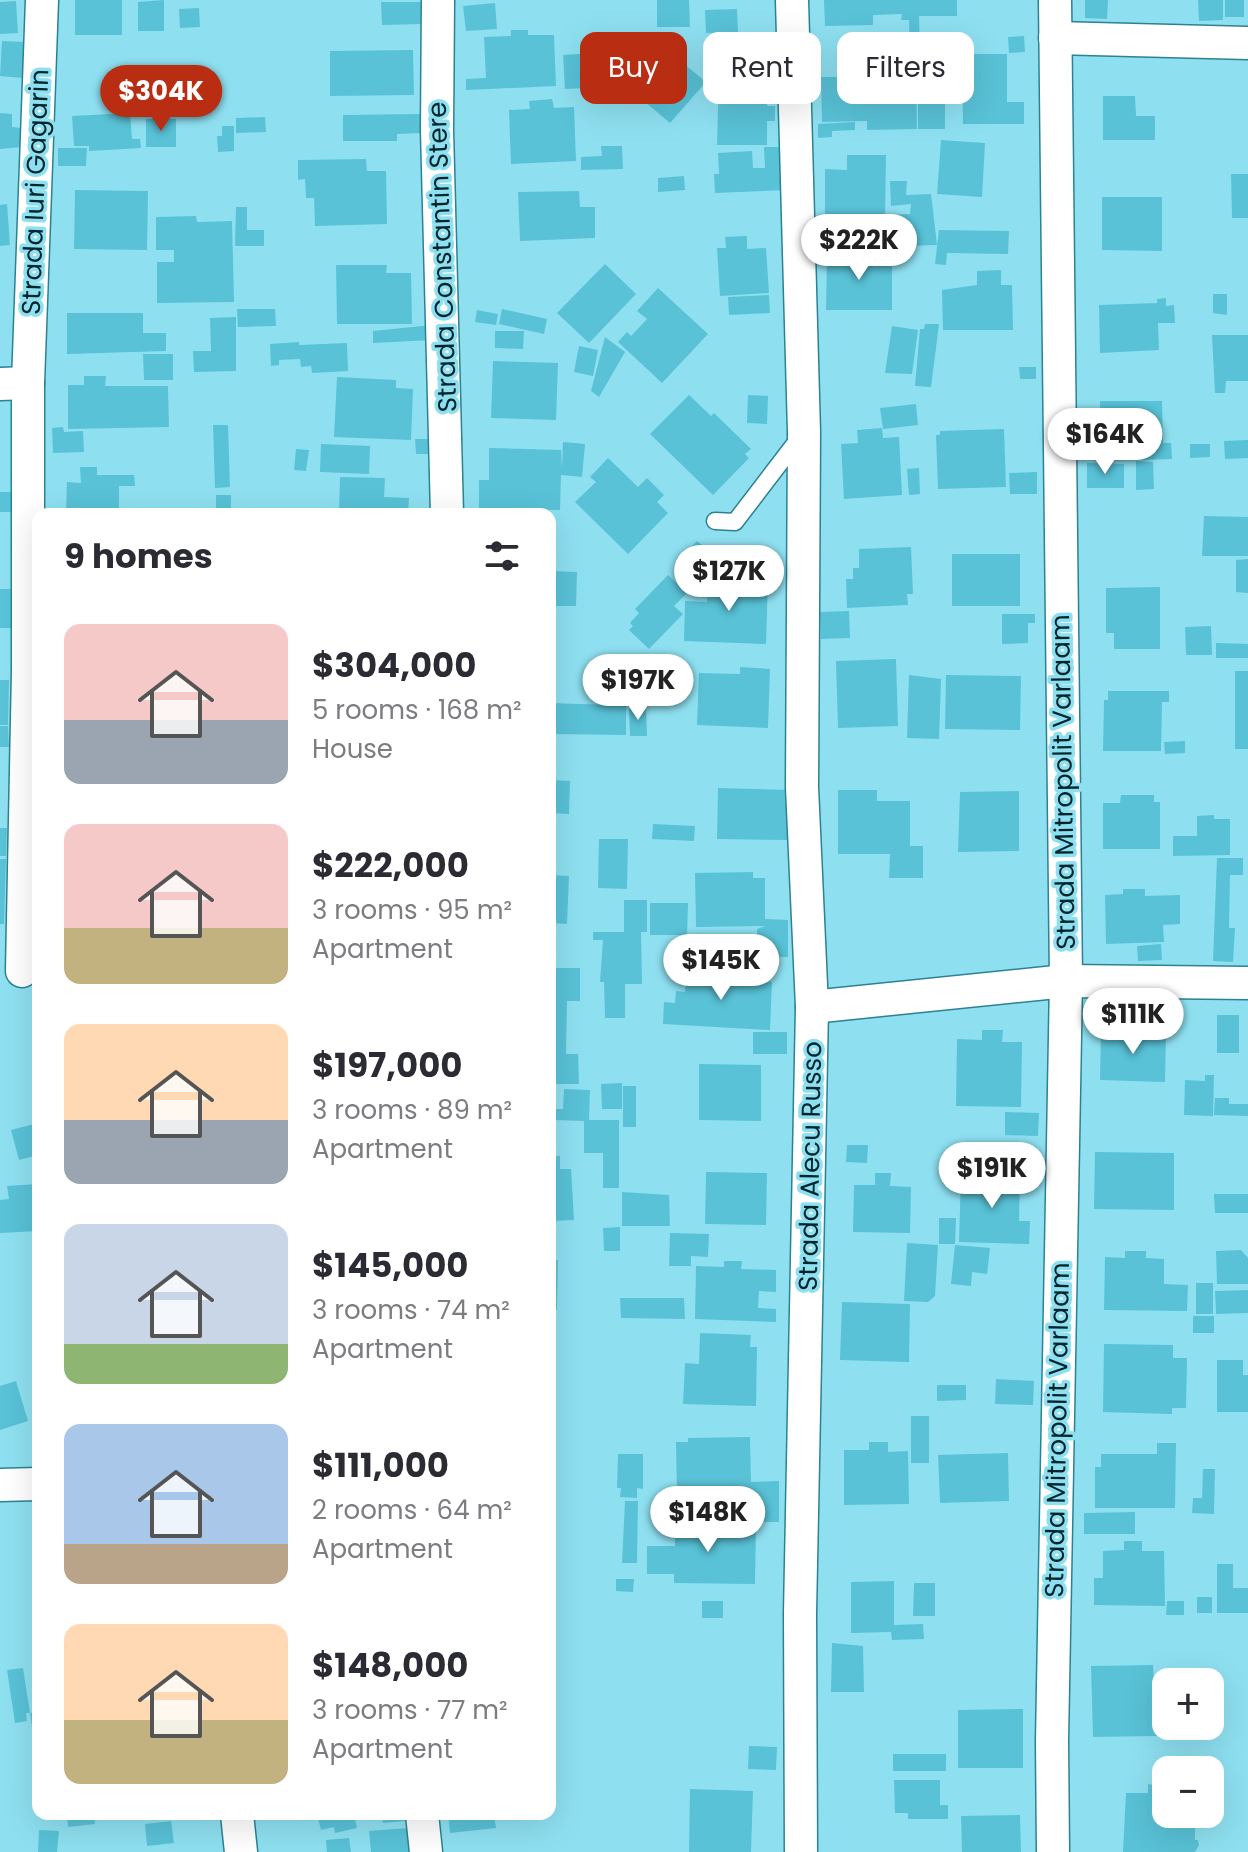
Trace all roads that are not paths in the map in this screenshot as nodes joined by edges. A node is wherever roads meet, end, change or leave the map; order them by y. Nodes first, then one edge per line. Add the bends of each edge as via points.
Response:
1 (42, 0) edge
2 (438, 0) edge
3 (792, 0) edge
4 (1055, 0) edge
5 (1055, 38) junction
6 (1248, 43) edge
7 (14, 383) edge
8 (804, 432) junction
9 (447, 508) edge
10 (715, 521) dead end
11 (20, 974) edge
12 (1066, 981) junction
13 (1248, 983) edge
14 (812, 1007) junction
15 (32, 1484) edge
16 (0, 1485) edge
17 (238, 1820) edge
18 (423, 1820) edge
19 (241, 1852) edge
20 (426, 1852) edge
21 (801, 1852) edge
22 (1053, 1852) edge

1 - 7 street, Strada Iuri Gagarin
2 - 9 street, Strada Constantin Stere
3 - 8 street, Strada Alecu Russo
4 - 5 street, Strada Mitropolit Varlaam
5 - 6 street
5 - 12 street, Strada Mitropolit Varlaam
7 - 11 street, Strada Iuri Gagarin via 28,670
8 - 10 lane via 735,522
8 - 14 street, Strada Alecu Russo via 802,787
12 - 13 street
12 - 14 street
12 - 22 street, Strada Mitropolit Varlaam
14 - 21 street, Strada Alecu Russo via 800,1614
15 - 16 street
17 - 19 street
18 - 20 street

